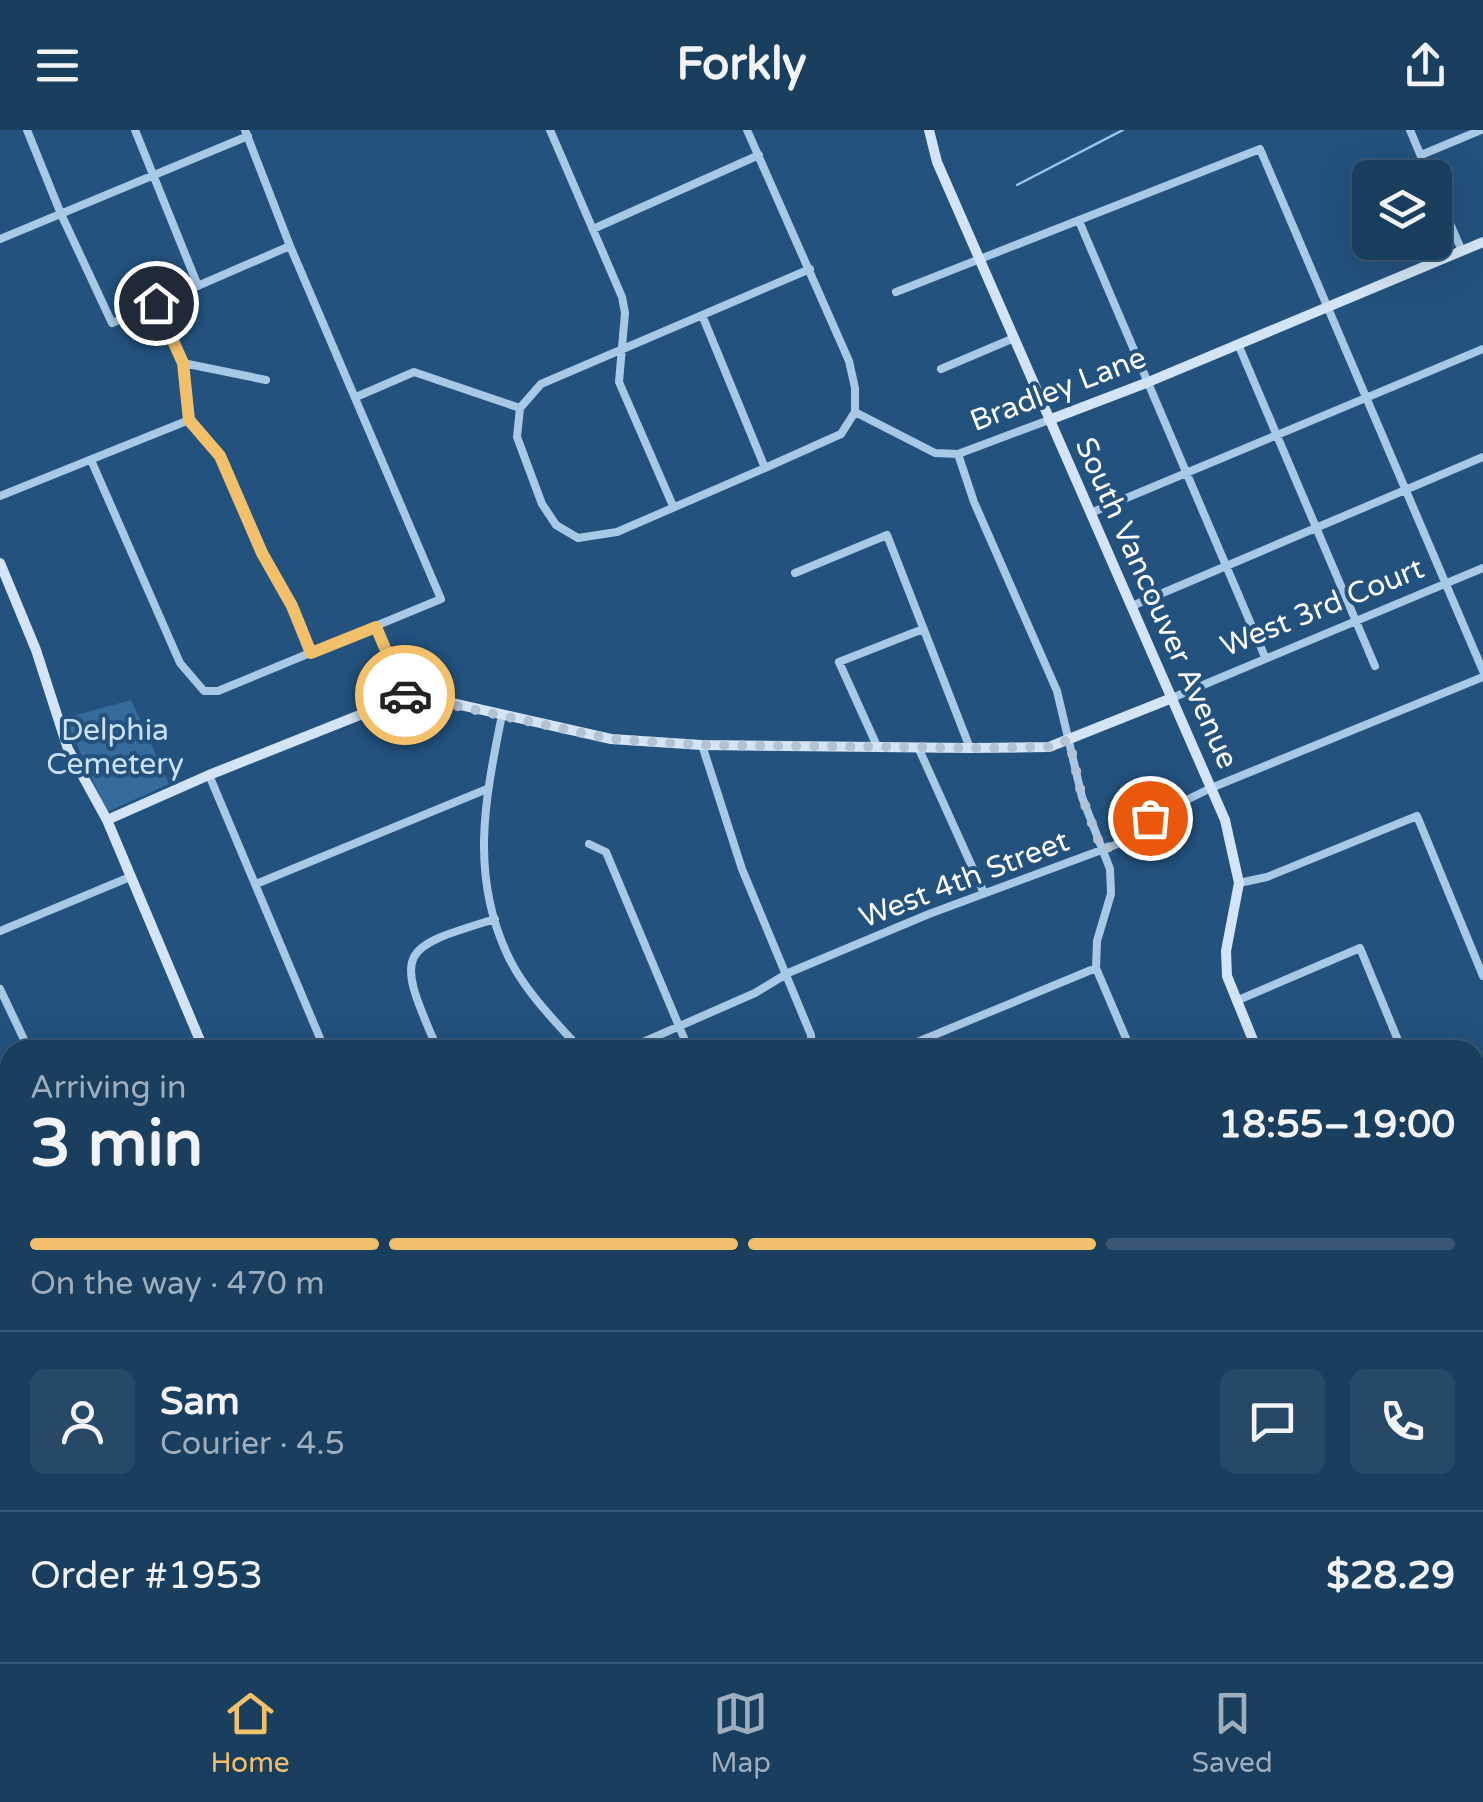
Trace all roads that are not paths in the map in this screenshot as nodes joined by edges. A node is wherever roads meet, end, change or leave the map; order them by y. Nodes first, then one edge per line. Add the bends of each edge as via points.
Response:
1 (27, 130) edge
2 (135, 130) edge
3 (550, 130) edge
4 (747, 130) edge
5 (929, 130) edge
6 (1410, 130) edge
7 (1481, 130) edge
8 (246, 133) edge
9 (759, 155) junction
10 (1421, 155) junction
11 (1423, 160) edge
12 (154, 174) junction
13 (61, 214) junction
14 (1079, 220) junction
15 (1452, 228) edge
16 (593, 229) junction
17 (0, 239) edge
18 (1483, 242) edge
19 (290, 246) junction
20 (1462, 251) junction
21 (980, 259) junction
22 (810, 269) junction
23 (198, 286) junction
24 (896, 292) dead end
25 (156, 303) junction
26 (1329, 307) junction
27 (702, 315) junction
28 (1014, 338) junction
29 (1238, 344) junction
30 (622, 349) junction
31 (1483, 349) edge
32 (183, 363) junction
33 (941, 370) dead end
34 (266, 380) dead end
35 (1146, 383) junction
36 (356, 398) junction
37 (1367, 398) junction
38 (520, 408) junction
39 (855, 412) junction
40 (189, 420) junction
41 (1049, 420) junction
42 (1277, 436) junction
43 (958, 454) junction
44 (1483, 457) edge
45 (91, 460) junction
46 (765, 468) junction
47 (1186, 472) junction
48 (1406, 489) junction
49 (0, 496) edge
50 (673, 506) junction
51 (1092, 512) junction
52 (1315, 527) junction
53 (0, 563) edge
54 (1226, 565) junction
55 (1483, 568) edge
56 (795, 573) dead end
57 (1446, 584) junction
58 (1132, 606) junction
59 (1355, 620) junction
60 (376, 627) junction
61 (922, 629) junction
62 (311, 653) junction
63 (1264, 657) junction
64 (1375, 666) dead end
65 (1483, 674) edge
66 (406, 697) junction
67 (1172, 698) junction
68 (502, 714) junction
69 (1069, 740) junction
70 (702, 745) junction
71 (877, 746) junction
72 (918, 747) junction
73 (970, 748) junction
74 (209, 775) junction
75 (1212, 788) junction
76 (487, 789) junction
77 (107, 820) junction
78 (589, 844) dead end
79 (1102, 850) junction
80 (130, 876) junction
81 (1238, 883) junction
82 (256, 884) junction
83 (984, 893) junction
84 (495, 919) junction
85 (0, 931) edge
86 (1096, 968) junction
87 (788, 973) junction
88 (1483, 976) edge
89 (0, 989) edge
90 (1236, 1001) junction
91 (679, 1028) junction
92 (24, 1040) edge
93 (198, 1040) edge
94 (321, 1040) edge
95 (433, 1040) edge
96 (572, 1040) edge
97 (650, 1040) edge
98 (684, 1040) edge
99 (811, 1040) edge
100 (922, 1040) edge
101 (1127, 1040) edge
102 (1253, 1040) edge
103 (1398, 1040) edge

1 - 13 street
2 - 12 street
3 - 16 street
4 - 9 street
5 - 21 street, South Vancouver Avenue
6 - 10 street
7 - 10 street
8 - 12 street
8 - 19 street
9 - 16 street
9 - 22 street
10 - 11 street
12 - 13 street
12 - 23 street
13 - 17 street
13 - 25 street via 112,323
14 - 21 street
14 - 26 street via 1260,150
14 - 35 street
15 - 20 street
16 - 30 street via 622,297
18 - 20 street, Bradley Lane
19 - 23 street
19 - 36 street
20 - 26 street, Bradley Lane
21 - 24 street
21 - 28 street, South Vancouver Avenue
22 - 27 street
22 - 39 street via 848,361
23 - 25 street
25 - 32 street
26 - 29 street, Bradley Lane
26 - 37 street
27 - 30 street
27 - 46 street
28 - 33 street
28 - 41 street, South Vancouver Avenue
29 - 35 street, Bradley Lane
29 - 42 street
30 - 38 street via 541,384
30 - 50 street via 618,382
31 - 37 street
32 - 34 street
32 - 40 street
35 - 41 street, Bradley Lane
35 - 47 street
36 - 38 street via 414,372
36 - 60 street via 442,599
37 - 42 street
37 - 48 street
38 - 50 street via 517,437 556,525 578,538 617,532
39 - 43 street, Bradley Lane via 936,453
39 - 46 street via 841,434
40 - 45 street
40 - 62 street via 220,456
41 - 43 street, Bradley Lane
41 - 51 street, South Vancouver Avenue
42 - 47 street
42 - 52 street
43 - 69 street via 1056,691
44 - 48 street
45 - 49 street
45 - 62 street via 180,662 204,691
46 - 50 street
47 - 51 street
47 - 54 street
48 - 52 street
48 - 57 street
51 - 58 street, South Vancouver Avenue
52 - 54 street
52 - 59 street
53 - 77 street via 68,750
54 - 58 street
54 - 63 street
55 - 57 street, West 3rd Court
56 - 61 street via 887,535
57 - 59 street, West 3rd Court
57 - 65 street
58 - 67 street, South Vancouver Avenue
59 - 63 street, West 3rd Court
59 - 64 street
60 - 62 street
60 - 66 street
61 - 71 street via 839,662
61 - 73 street
63 - 67 street, West 3rd Court
65 - 75 street, West 4th Street
66 - 68 street, West 3rd Court
66 - 74 street
67 - 69 street, West 3rd Court
67 - 75 street, South Vancouver Avenue
68 - 70 street, West 3rd Court via 611,739
68 - 76 street
69 - 73 street, West 3rd Court via 1049,747
69 - 79 street
70 - 71 street, West 3rd Court
70 - 87 street via 742,869
71 - 72 street, West 3rd Court
72 - 73 street, West 3rd Court
72 - 83 street
74 - 77 street
74 - 82 street
75 - 79 street, West 4th Street
75 - 81 street, South Vancouver Avenue via 1226,820
76 - 82 street
76 - 84 street via 482,870
77 - 80 street
78 - 91 street via 606,852
79 - 83 street, West 4th Street
79 - 86 street via 1112,894
80 - 85 street
80 - 93 street
81 - 88 street via 1414,816
81 - 90 street, South Vancouver Avenue via 1226,951
82 - 94 street
83 - 87 street, West 4th Street
84 - 95 street via 428,940 415,954 412,990
84 - 96 street via 509,959
86 - 100 street
86 - 101 street
87 - 91 street, West 4th Street
87 - 99 street
89 - 92 street
90 - 102 street, South Vancouver Avenue
90 - 103 street via 1360,948
91 - 97 street, West 4th Street
91 - 98 street

